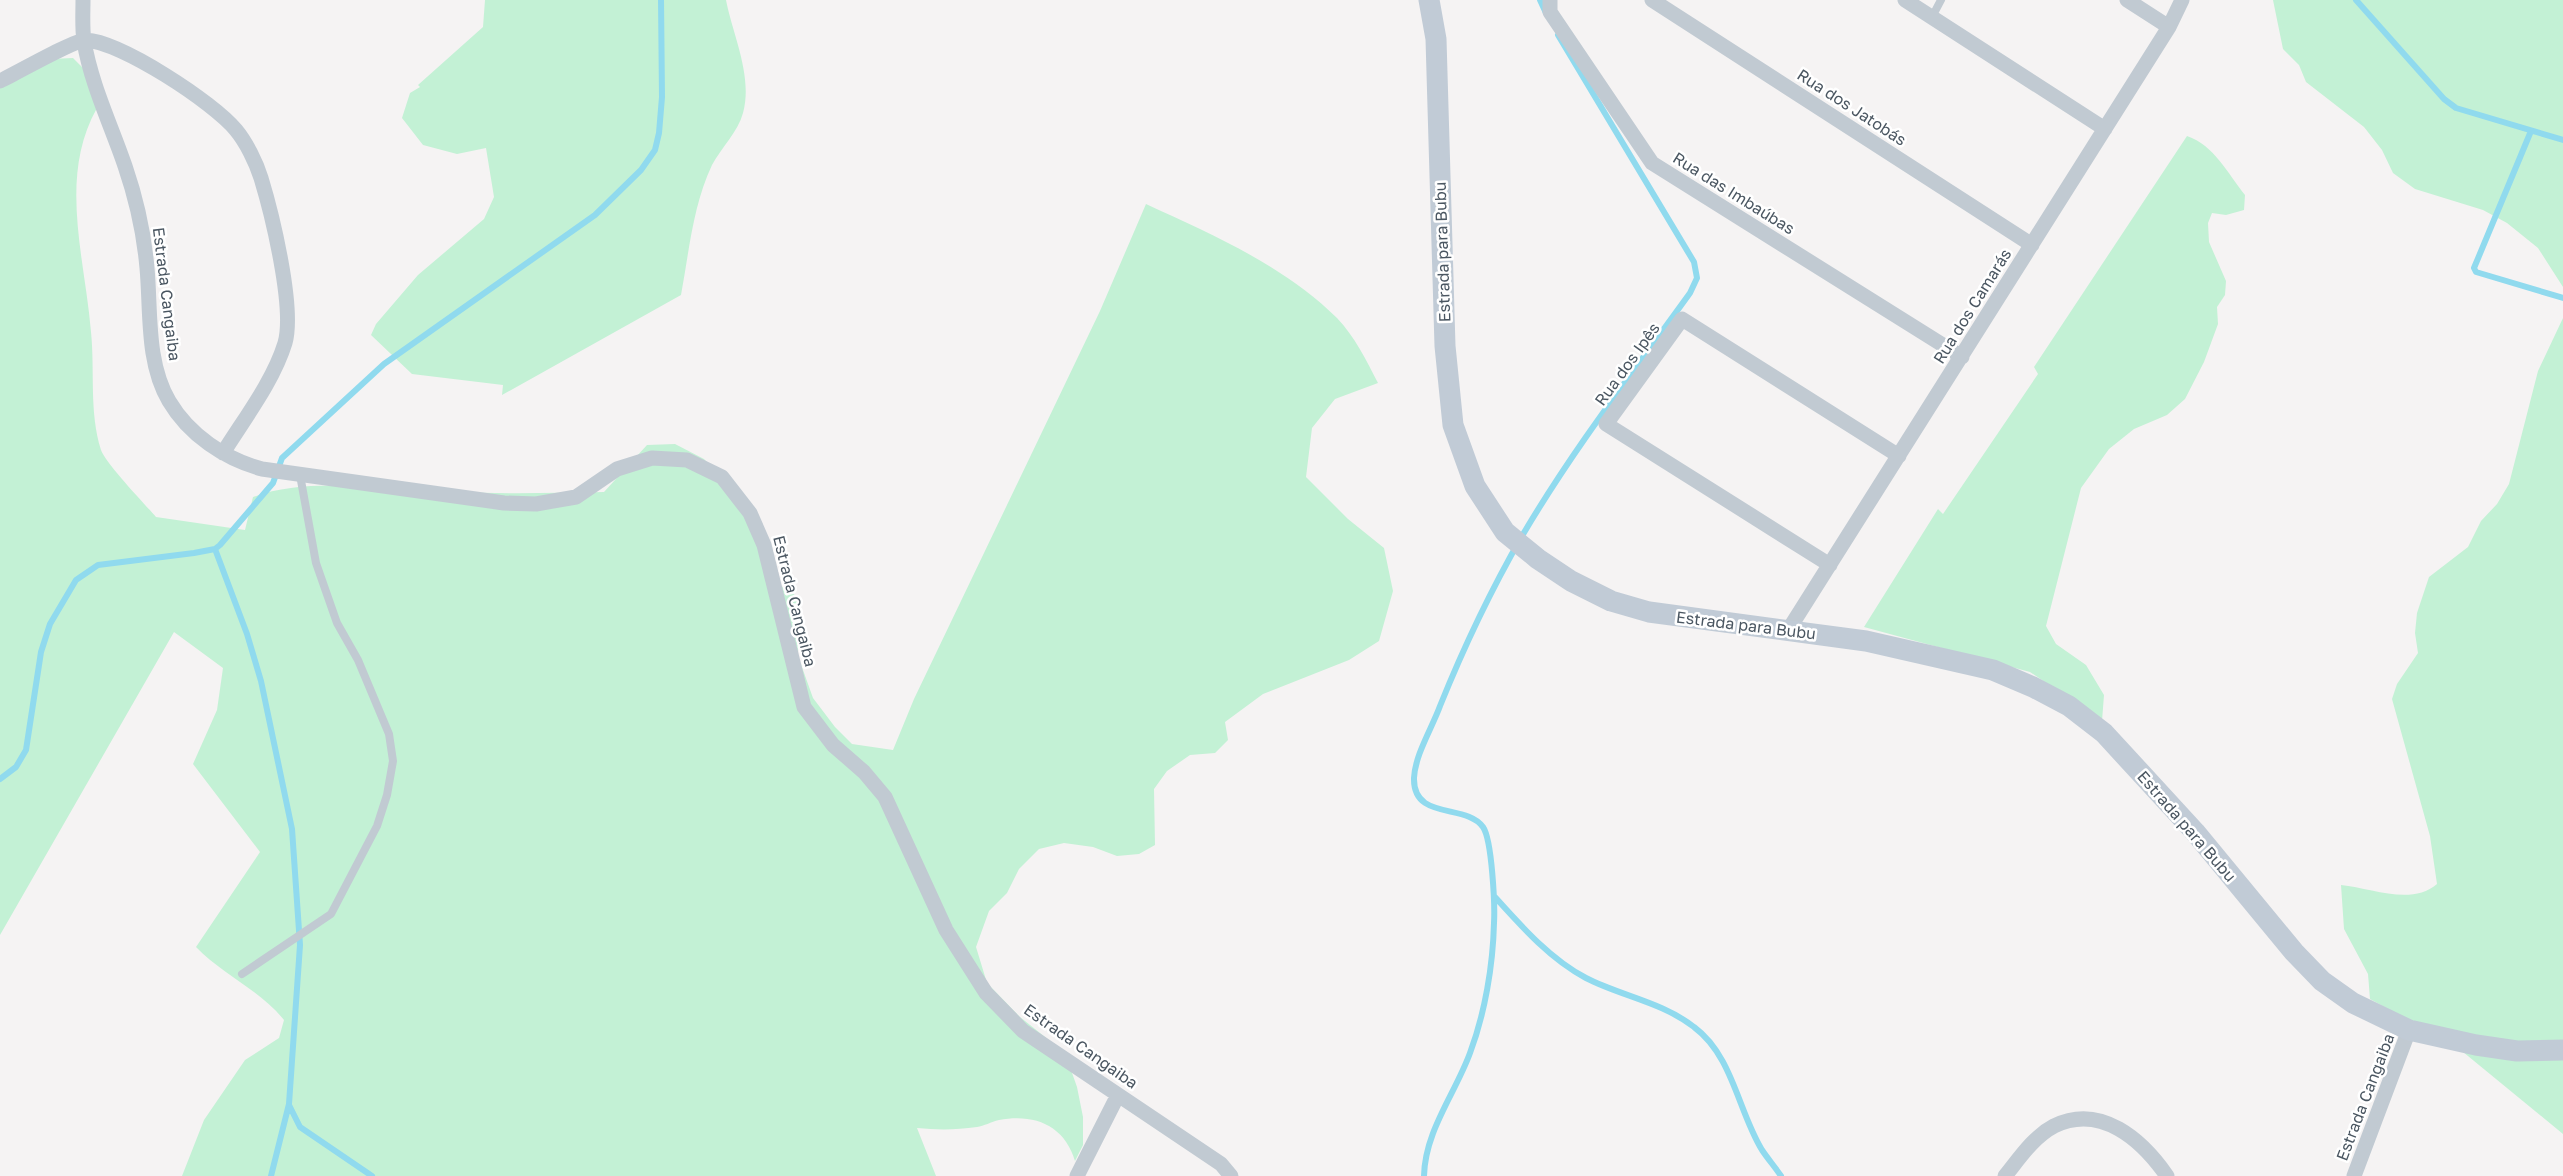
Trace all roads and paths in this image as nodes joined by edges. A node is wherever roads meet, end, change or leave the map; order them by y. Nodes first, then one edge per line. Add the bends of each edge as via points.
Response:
1 (83, 0) edge
2 (1429, 0) edge
3 (1550, 0) edge
4 (1652, 0) edge
5 (1905, 0) edge
6 (1941, 0) edge
7 (2127, 0) edge
8 (2182, 0) edge
9 (1932, 17) junction
10 (2169, 27) junction
11 (84, 40) junction
12 (0, 81) edge
13 (2105, 129) junction
14 (2032, 245) junction
15 (1962, 357) junction
16 (223, 453) junction
17 (1899, 456) junction
18 (300, 475) junction
19 (1830, 565) junction
20 (1789, 629) junction
21 (242, 974) dead end
22 (2409, 1030) junction
23 (2563, 1050) edge
24 (1118, 1095) junction
25 (1077, 1176) edge
26 (1232, 1176) edge
27 (2005, 1176) edge
28 (2167, 1176) edge
29 (2354, 1176) edge

1 - 11 street, Estrada Cangaiba
2 - 20 street, Estrada para Bubu via 1436,39 1445,346 1453,425 1475,486 1505,532 1538,559 1611,601 1692,620
3 - 15 street, Rua das Imbaúbas via 1550,12 1652,163
4 - 14 street, Rua dos Jatobás
5 - 9 street
6 - 9 lane
7 - 10 street
8 - 10 street, Rua dos Camarás
9 - 13 street
10 - 13 street, Rua dos Camarás
11 - 12 street
11 - 16 street, Estrada Cangaiba via 94,81 136,202 160,380 183,421
11 - 16 street via 114,46 214,110 236,130 261,176 277,244 287,328 273,370
13 - 14 street, Rua dos Camarás
14 - 15 street, Rua dos Camarás
15 - 17 street, Rua dos Camarás
16 - 18 street, Estrada Cangaiba via 253,467
17 - 19 street, Rua dos Camarás
17 - 19 street, Rua dos Ipês via 1682,319 1606,423
18 - 21 lane via 316,563 337,623 386,725 393,761 377,826 331,914
18 - 24 street, Estrada Cangaiba via 536,504 576,496 616,469 645,459 687,460 723,477 750,513 764,545 804,707 833,745 885,797 969,971 1023,1031
19 - 20 street, Rua dos Camarás
20 - 22 street, Estrada para Bubu via 1866,641 1993,670 2069,706 2104,733 2322,981 2353,1002
22 - 23 street, Estrada para Bubu via 2517,1051
22 - 29 street, Estrada Cangaiba
24 - 25 street
24 - 26 street, Estrada Cangaiba via 1221,1164
27 - 28 street via 2031,1144 2053,1127 2082,1119 2101,1121 2131,1134

